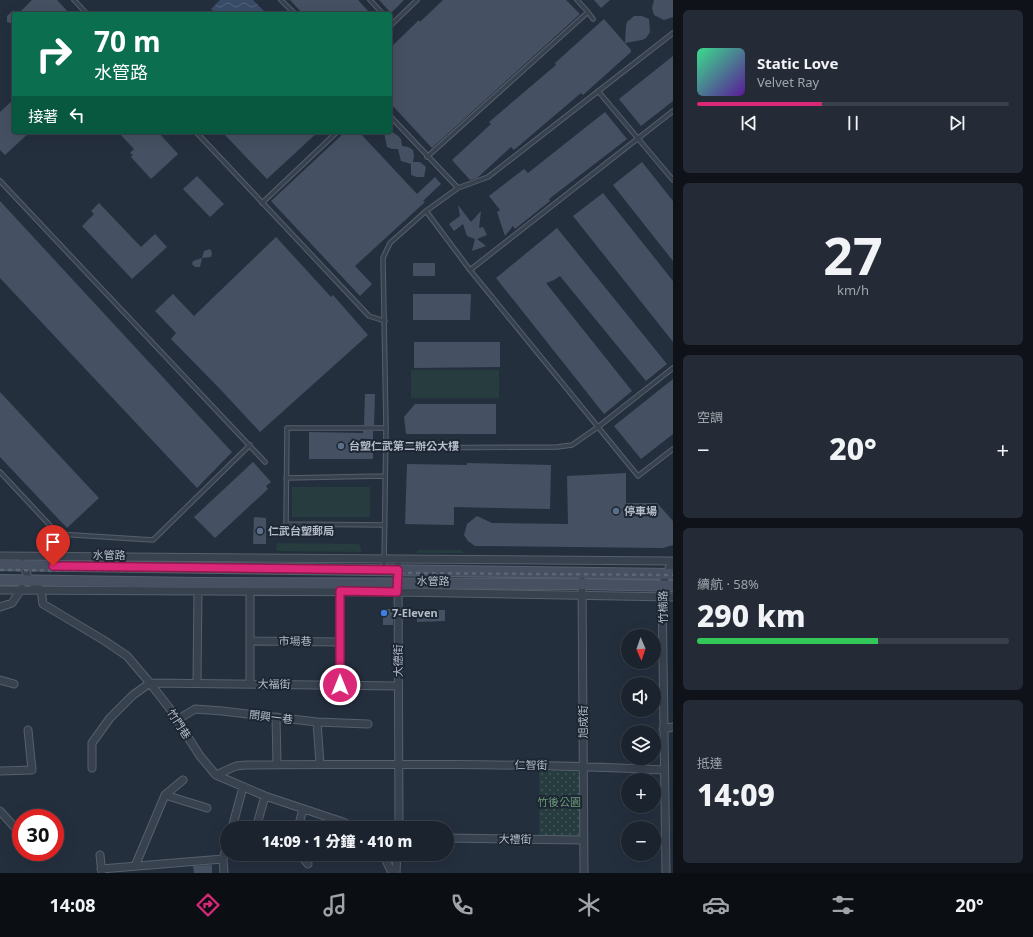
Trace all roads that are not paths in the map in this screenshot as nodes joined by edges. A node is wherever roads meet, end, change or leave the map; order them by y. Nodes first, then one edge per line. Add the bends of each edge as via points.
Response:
1 (74, 0) edge
2 (281, 0) edge
3 (370, 0) edge
4 (417, 0) edge
5 (576, 0) edge
6 (85, 12) edge
7 (293, 12) edge
8 (381, 12) edge
9 (588, 12) junction
10 (593, 20) dead end
11 (392, 23) edge
12 (673, 33) edge
13 (598, 91) junction
14 (673, 111) edge
15 (392, 118) edge
16 (198, 134) edge
17 (335, 134) edge
18 (639, 138) junction
19 (428, 156) junction
20 (673, 180) edge
21 (0, 181) edge
22 (458, 188) junction
23 (262, 203) junction
24 (426, 211) junction
25 (470, 270) junction
26 (385, 321) junction
27 (673, 368) edge
28 (598, 427) junction
29 (386, 428) junction
30 (250, 445) junction
31 (386, 448) junction
32 (673, 448) edge
33 (265, 462) dead end
34 (0, 472) edge
35 (385, 476) junction
36 (286, 478) junction
37 (385, 525) junction
38 (0, 556) edge
39 (384, 559) junction
40 (398, 559) junction
41 (21, 561) junction
42 (673, 561) edge
43 (0, 565) edge
44 (384, 570) junction
45 (398, 570) junction
46 (582, 572) junction
47 (670, 574) edge
48 (0, 580) edge
49 (30, 581) junction
50 (582, 584) junction
51 (198, 586) junction
52 (662, 586) junction
53 (673, 586) edge
54 (398, 587) junction
55 (0, 590) edge
56 (20, 590) junction
57 (41, 590) junction
58 (250, 591) junction
59 (340, 591) junction
60 (582, 596) junction
61 (663, 597) junction
62 (673, 597) edge
63 (0, 607) edge
64 (250, 641) junction
65 (340, 642) junction
66 (0, 680) edge
67 (150, 683) junction
68 (197, 683) junction
69 (14, 684) dead end
70 (250, 684) junction
71 (340, 685) junction
72 (398, 686) junction
73 (276, 718) junction
74 (177, 720) junction
75 (317, 722) junction
76 (368, 724) dead end
77 (673, 727) edge
78 (663, 729) junction
79 (28, 730) dead end
80 (398, 763) junction
81 (277, 764) junction
82 (320, 764) junction
83 (583, 766) junction
84 (92, 768) dead end
85 (664, 770) junction
86 (0, 771) edge
87 (216, 774) junction
88 (183, 780) dead end
89 (243, 787) junction
90 (165, 795) junction
91 (265, 796) junction
92 (207, 808) dead end
93 (303, 809) junction
94 (0, 811) edge
95 (234, 821) edge
96 (258, 821) edge
97 (300, 821) edge
98 (340, 821) edge
99 (399, 821) edge
100 (12, 824) edge
101 (454, 838) edge
102 (583, 840) junction
103 (100, 855) dead end
104 (220, 859) edge
105 (223, 861) edge
106 (306, 861) edge
107 (386, 861) edge
108 (397, 861) edge
109 (308, 864) dead end
110 (135, 866) junction
111 (102, 871) edge
112 (224, 873) edge
113 (392, 873) edge
114 (396, 873) edge
115 (584, 873) edge
116 (666, 873) edge

1 - 6 lane
2 - 7 lane
3 - 8 lane
4 - 11 lane
5 - 9 lane
9 - 10 lane
9 - 19 lane
12 - 13 lane
13 - 18 lane
13 - 22 lane via 488,177
14 - 18 lane
15 - 19 lane
16 - 23 lane
17 - 23 lane
18 - 20 lane
18 - 25 lane
19 - 22 lane
21 - 30 lane
22 - 24 lane
23 - 26 lane via 369,316
24 - 25 lane
24 - 26 lane via 390,243 384,258
25 - 28 lane
26 - 29 lane
27 - 28 lane
28 - 31 lane via 572,445 557,448
28 - 32 lane via 638,476
29 - 31 lane
29 - 36 lane via 286,428
30 - 33 lane
30 - 34 lane via 153,540 58,534
31 - 35 lane
35 - 36 lane
35 - 37 lane
36 - 37 lane via 286,524
37 - 39 lane
38 - 41 street, 水管路
39 - 40 street, 水管路
39 - 41 street, 水管路
39 - 44 lane
40 - 42 street, 水管路
40 - 45 street, 大德街
41 - 43 street, 水管路
41 - 44 street, 水管路
41 - 49 street, 竹門巷
42 - 47 street, 竹楠路
44 - 45 street, 水管路
45 - 46 street, 水管路
45 - 54 street, 大德街
46 - 47 street, 水管路
46 - 50 street, 旭成街
47 - 52 street, 竹楠路
48 - 49 street, 水管路
49 - 51 street, 水管路
49 - 56 street
49 - 57 street, 竹門巷
50 - 52 street, 水管路
50 - 54 street, 水管路
50 - 60 street, 旭成街
51 - 54 street, 水管路
51 - 57 street, 水管路
51 - 58 street, 水管路
51 - 68 street
52 - 53 street, 水管路
52 - 61 street, 竹楠路
54 - 59 street, 水管路
54 - 60 street, 水管路
54 - 72 street, 大德街
55 - 56 street, 水管路
56 - 57 street, 水管路
56 - 63 street via 12,603
57 - 67 street, 竹門巷 via 43,604 127,656
58 - 59 street, 水管路
58 - 64 street
59 - 65 street
60 - 61 street, 水管路
60 - 83 street, 旭成街
61 - 62 street, 水管路
61 - 78 street, 竹楠路
64 - 65 street, 市場巷
64 - 70 street
65 - 71 street
66 - 69 street
67 - 68 street, 大福街
67 - 74 street, 竹門巷
67 - 84 street via 133,695 110,718 92,743
68 - 70 street, 大福街
70 - 71 street, 大福街
71 - 72 street, 大福街
72 - 80 street, 大德街
73 - 74 street, 閤興一巷 via 195,709
73 - 75 street, 閤興一巷
73 - 81 street
74 - 87 street, 竹門巷 via 200,756
75 - 76 street, 閤興一巷
75 - 82 street
77 - 78 street
78 - 85 street, 竹楠路
79 - 86 street via 32,770
80 - 82 street
80 - 83 street, 仁智街
80 - 99 street, 大德街
81 - 82 street
81 - 87 street via 236,766
83 - 85 street, 仁智街
83 - 102 street, 旭成街
85 - 116 street, 竹楠路
87 - 89 street, 竹門巷
88 - 90 street
89 - 91 street, 竹門巷
89 - 95 street
90 - 92 street
90 - 110 street
91 - 93 street, 竹門巷
91 - 96 street
93 - 97 street
93 - 98 street, 竹門巷
94 - 100 street
101 - 102 street, 大禮街
102 - 115 street, 旭成街
103 - 111 street
104 - 110 street
105 - 112 street
106 - 109 street
107 - 113 street
108 - 114 street
110 - 111 street

